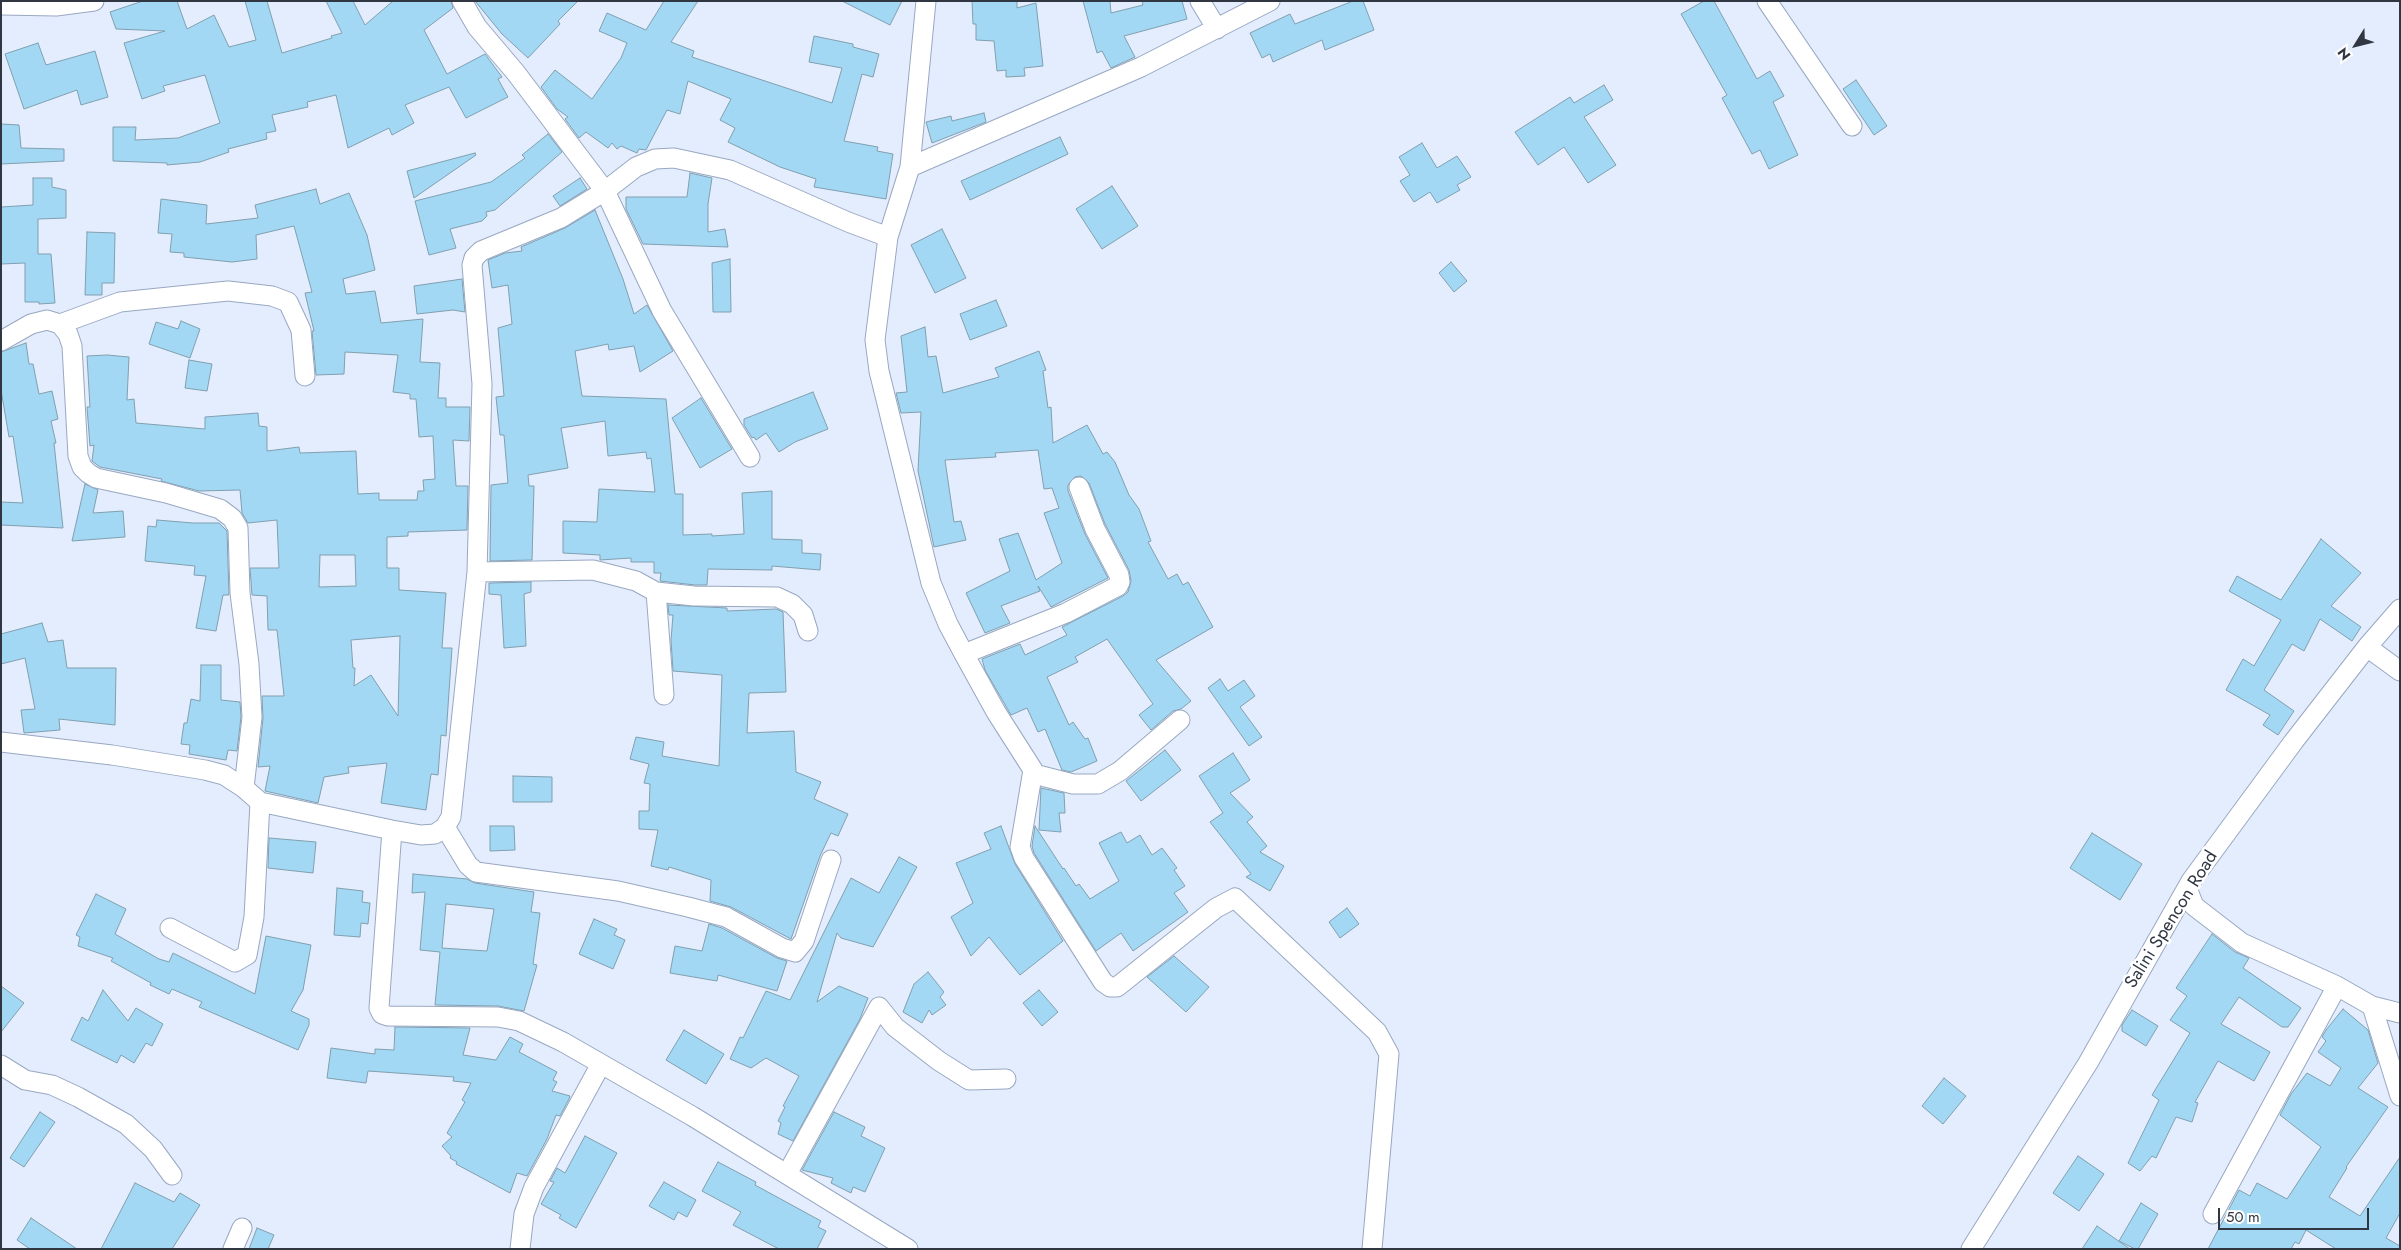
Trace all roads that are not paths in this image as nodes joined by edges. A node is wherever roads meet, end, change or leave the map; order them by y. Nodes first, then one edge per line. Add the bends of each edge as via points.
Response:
1 (94, 1) edge
2 (462, 1) edge
3 (926, 1) edge
4 (1200, 1) edge
5 (1270, 1) edge
6 (1767, 1) edge
7 (1, 5) edge
8 (1217, 29) junction
9 (1852, 126) dead end
10 (910, 167) junction
11 (605, 191) junction
12 (888, 237) junction
13 (60, 324) junction
14 (1, 341) edge
15 (305, 376) dead end
16 (750, 458) dead end
17 (1079, 487) dead end
18 (477, 572) junction
19 (656, 592) junction
20 (2400, 609) edge
21 (808, 631) dead end
22 (2367, 647) junction
23 (964, 654) junction
24 (2400, 671) edge
25 (664, 695) dead end
26 (1180, 720) dead end
27 (1, 742) edge
28 (1034, 774) junction
29 (244, 788) junction
30 (260, 802) junction
31 (445, 828) junction
32 (392, 830) junction
33 (830, 860) dead end
34 (2187, 888) junction
35 (170, 928) dead end
36 (2337, 986) junction
37 (2372, 1006) junction
38 (2400, 1014) edge
39 (602, 1064) junction
40 (1, 1065) edge
41 (1006, 1079) dead end
42 (2400, 1096) edge
43 (787, 1174) junction
44 (172, 1175) dead end
45 (2213, 1214) dead end
46 (242, 1228) dead end
47 (233, 1249) edge
48 (520, 1249) edge
49 (908, 1249) edge
50 (1372, 1249) edge
51 (1970, 1249) edge

1 - 7 street via 56,6
2 - 11 street via 477,27
3 - 10 street
4 - 8 street
5 - 8 street
6 - 9 street
8 - 10 street via 1141,67
10 - 12 street
11 - 12 street via 636,167 655,159 674,158 730,170
11 - 16 street via 662,311
11 - 18 street via 561,218 481,252 474,258 472,266 482,384
12 - 23 street via 875,340 879,371 931,583
13 - 14 street via 47,320 30,324
13 - 15 street via 120,302 228,291 272,296 288,302 301,330
13 - 29 street via 72,346 78,456 88,474 220,509 232,518 238,528 240,593 252,717
17 - 23 street via 1095,529 1119,575 1118,586 1066,613
18 - 19 street via 594,570 636,581
18 - 31 street via 451,817
19 - 21 street via 777,597 792,604 802,615
19 - 25 street
20 - 22 street, Salini Spencon Road
22 - 24 street
22 - 34 street, Salini Spencon Road
23 - 28 street
26 - 28 street via 1120,771 1098,784 1073,784
27 - 29 street via 205,770 224,775
28 - 50 street via 1020,847 1103,982 1117,987 1216,908 1235,898 1386,1044 1390,1054
29 - 30 street
30 - 32 street
30 - 35 street via 254,918 246,955 235,962
31 - 32 street via 435,834 421,835
31 - 33 street via 468,865 476,872 618,891 688,906 726,917 795,952 804,941
32 - 39 street via 379,1008 382,1014 508,1018 563,1042
34 - 36 street via 2194,906 2242,943
34 - 51 street, Salini Spencon Road via 2088,1063
36 - 37 street
36 - 45 street
37 - 38 street
37 - 42 street
39 - 43 street
39 - 48 street via 534,1187 524,1214
40 - 44 street via 25,1080 52,1085 78,1097 126,1124 153,1149
41 - 43 street via 969,1080 895,1027 879,1007
43 - 49 street
46 - 47 street

